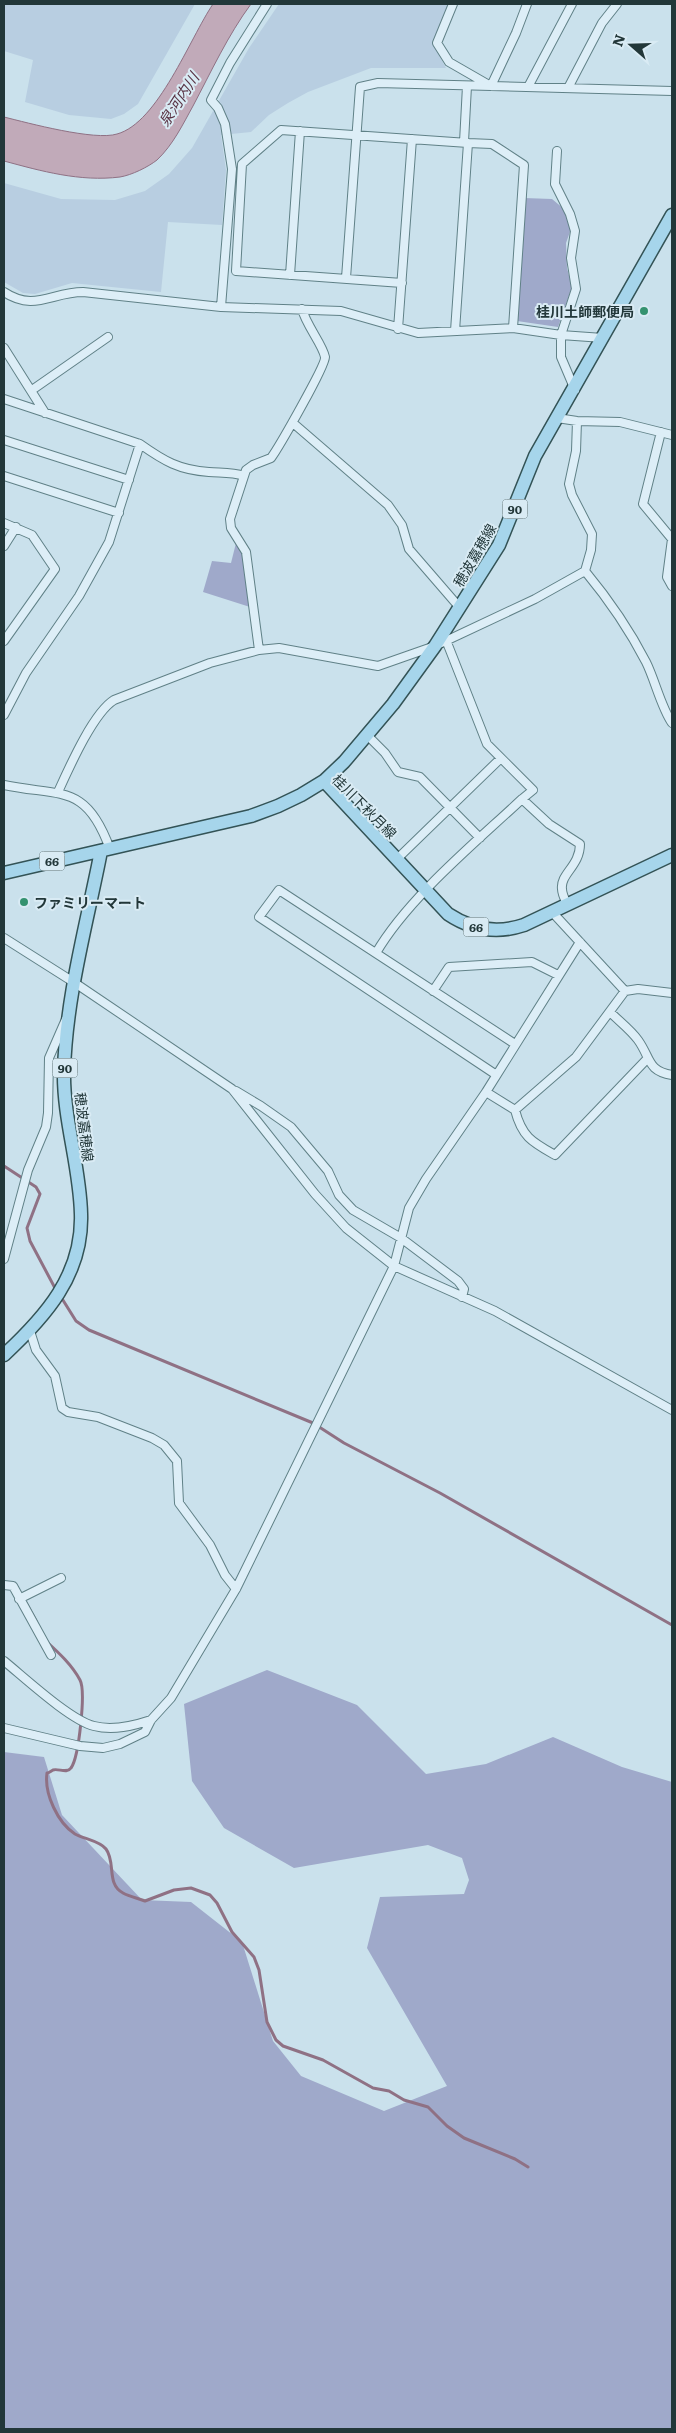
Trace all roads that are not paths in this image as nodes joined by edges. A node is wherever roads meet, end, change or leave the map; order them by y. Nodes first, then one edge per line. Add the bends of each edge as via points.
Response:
1 (267, 4) edge
2 (453, 4) edge
3 (527, 4) edge
4 (572, 4) edge
5 (617, 4) edge
6 (467, 86) junction
7 (491, 86) junction
8 (528, 87) junction
9 (568, 88) junction
10 (672, 91) edge
11 (300, 131) junction
12 (356, 135) junction
13 (412, 140) junction
14 (466, 142) junction
15 (557, 151) dead end
16 (672, 215) edge
17 (290, 275) junction
18 (346, 278) junction
19 (402, 283) junction
20 (4, 292) edge
21 (221, 307) junction
22 (302, 309) junction
23 (512, 328) junction
24 (398, 329) junction
25 (456, 331) junction
26 (561, 335) junction
27 (108, 337) dead end
28 (603, 338) junction
29 (4, 348) edge
30 (32, 390) junction
31 (575, 390) junction
32 (4, 399) edge
33 (45, 413) junction
34 (558, 418) junction
35 (577, 421) junction
36 (293, 424) junction
37 (661, 432) junction
38 (672, 435) edge
39 (4, 440) edge
40 (140, 444) junction
41 (4, 476) edge
42 (244, 476) junction
43 (129, 480) junction
44 (119, 512) junction
45 (4, 523) edge
46 (16, 527) junction
47 (4, 546) edge
48 (585, 571) junction
49 (672, 586) edge
50 (460, 608) junction
51 (4, 641) edge
52 (441, 643) junction
53 (259, 650) junction
54 (4, 711) edge
55 (672, 723) edge
56 (368, 736) junction
57 (500, 759) junction
58 (324, 781) junction
59 (4, 785) edge
60 (58, 792) junction
61 (522, 799) junction
62 (451, 807) junction
63 (480, 838) junction
64 (105, 850) junction
65 (672, 855) edge
66 (397, 859) junction
67 (4, 873) edge
68 (426, 890) junction
69 (567, 904) junction
70 (552, 913) junction
71 (4, 938) edge
72 (580, 942) junction
73 (376, 953) junction
74 (558, 975) junction
75 (75, 983) junction
76 (433, 990) junction
77 (625, 991) junction
78 (672, 993) edge
79 (610, 1012) junction
80 (68, 1015) junction
81 (514, 1044) junction
82 (648, 1059) junction
83 (495, 1074) junction
84 (672, 1075) edge
85 (232, 1089) junction
86 (486, 1092) junction
87 (516, 1110) junction
88 (401, 1238) junction
89 (4, 1259) edge
90 (394, 1266) junction
91 (462, 1297) junction
92 (30, 1331) junction
93 (4, 1355) edge
94 (672, 1410) edge
95 (61, 1578) dead end
96 (4, 1585) edge
97 (236, 1588) junction
98 (19, 1599) junction
99 (51, 1655) dead end
100 (4, 1661) edge
101 (151, 1720) junction
102 (4, 1728) edge

1 - 21 street via 211,100 225,124 232,169
2 - 7 street via 437,43 448,62
3 - 7 street
4 - 8 street
5 - 9 street via 602,23
6 - 7 street
6 - 12 street via 378,83 360,87
6 - 14 street
7 - 8 street
8 - 9 street
9 - 10 street
11 - 12 street
11 - 17 street
11 - 17 street via 281,130 242,164 236,271
12 - 13 street
12 - 18 street
13 - 14 street
13 - 19 street
14 - 23 street via 492,144 524,165
14 - 25 street
15 - 26 street via 555,184 575,231 571,258 576,289
16 - 28 main road, 穂波嘉穂線 / 90
17 - 18 street
18 - 19 street
19 - 24 street
20 - 21 street via 25,302 83,292
21 - 22 street
22 - 24 street via 341,311
22 - 36 street via 325,357 324,366 304,398
23 - 25 street
23 - 26 street
24 - 25 street via 418,333
26 - 28 street
26 - 31 street via 561,356
27 - 30 street
28 - 31 main road, 穂波嘉穂線 / 90
29 - 30 street
30 - 33 street
31 - 34 main road, 穂波嘉穂線 / 90
32 - 33 street
33 - 40 street
34 - 35 street
34 - 50 main road, 穂波嘉穂線 / 90 via 535,456 499,545
35 - 37 street via 620,422
35 - 48 street via 576,451 569,484 592,534
36 - 42 street via 271,458 253,465
36 - 50 street via 388,505 402,525 409,549
37 - 38 street
37 - 49 street via 643,504 672,539 667,577
39 - 43 street
40 - 42 street via 169,464 188,470
40 - 43 street
41 - 44 street
42 - 53 street via 230,519 231,528 246,552
43 - 44 street
44 - 54 street via 97,566
45 - 46 street
46 - 47 street
46 - 51 street via 37,540 55,569
48 - 52 street
48 - 55 street via 626,625
50 - 52 main road, 穂波嘉穂線 / 90
52 - 53 street via 378,666 280,648
52 - 56 main road, 穂波嘉穂線 / 90
52 - 57 street via 487,744
53 - 60 street via 210,663 108,703 86,736
56 - 58 main road, 穂波嘉穂線 / 90
56 - 62 street via 398,772 420,777
57 - 61 street via 532,790
57 - 62 street
58 - 64 main road, 桂川下秋月線 / 66 via 278,806 251,816
58 - 66 main road, 桂川下秋月線 / 66
59 - 60 street
60 - 64 street via 86,806 96,816
61 - 63 street
61 - 69 street via 549,824 580,844 580,855 564,877 561,888
62 - 63 street
62 - 66 street
63 - 68 street
64 - 67 main road, 桂川下秋月線 / 66
64 - 75 main road, 穂波嘉穂線 / 90
65 - 69 main road, 桂川下秋月線 / 66
66 - 68 main road, 桂川下秋月線 / 66
68 - 70 main road, 桂川下秋月線 / 66 via 458,921 485,929 513,929
68 - 73 street
69 - 70 main road, 桂川下秋月線 / 66
70 - 72 street
71 - 75 street
72 - 74 street
72 - 77 street
73 - 76 street
73 - 83 street via 279,890 259,917
74 - 76 street via 532,962 449,966
74 - 81 street
75 - 80 main road, 穂波嘉穂線 / 90
75 - 85 street
76 - 81 street
77 - 78 street via 638,989
77 - 79 street
79 - 82 street via 638,1040
79 - 87 street via 576,1057
80 - 89 street via 49,1058 46,1127 28,1170
80 - 92 main road, 穂波嘉穂線 / 90 via 65,1095 81,1214 79,1238 64,1285
81 - 83 street
82 - 84 street via 656,1070
82 - 87 street via 555,1155 528,1140
83 - 86 street
85 - 88 street via 291,1127 328,1171 339,1195 353,1210
85 - 90 street via 321,1201 346,1228
86 - 87 street
86 - 88 street via 409,1208
88 - 90 street
88 - 91 street via 458,1281 464,1289
90 - 91 street
90 - 97 street
91 - 94 street via 495,1311
92 - 93 main road, 穂波嘉穂線 / 90
92 - 97 street via 36,1350 55,1376 62,1408 98,1417 152,1438 177,1461 179,1504 210,1545 225,1575
95 - 98 street
96 - 98 street via 13,1586
97 - 101 street via 173,1695
98 - 99 street
100 - 101 street via 77,1718 94,1726 132,1726
101 - 102 street via 145,1732 103,1748 80,1746

